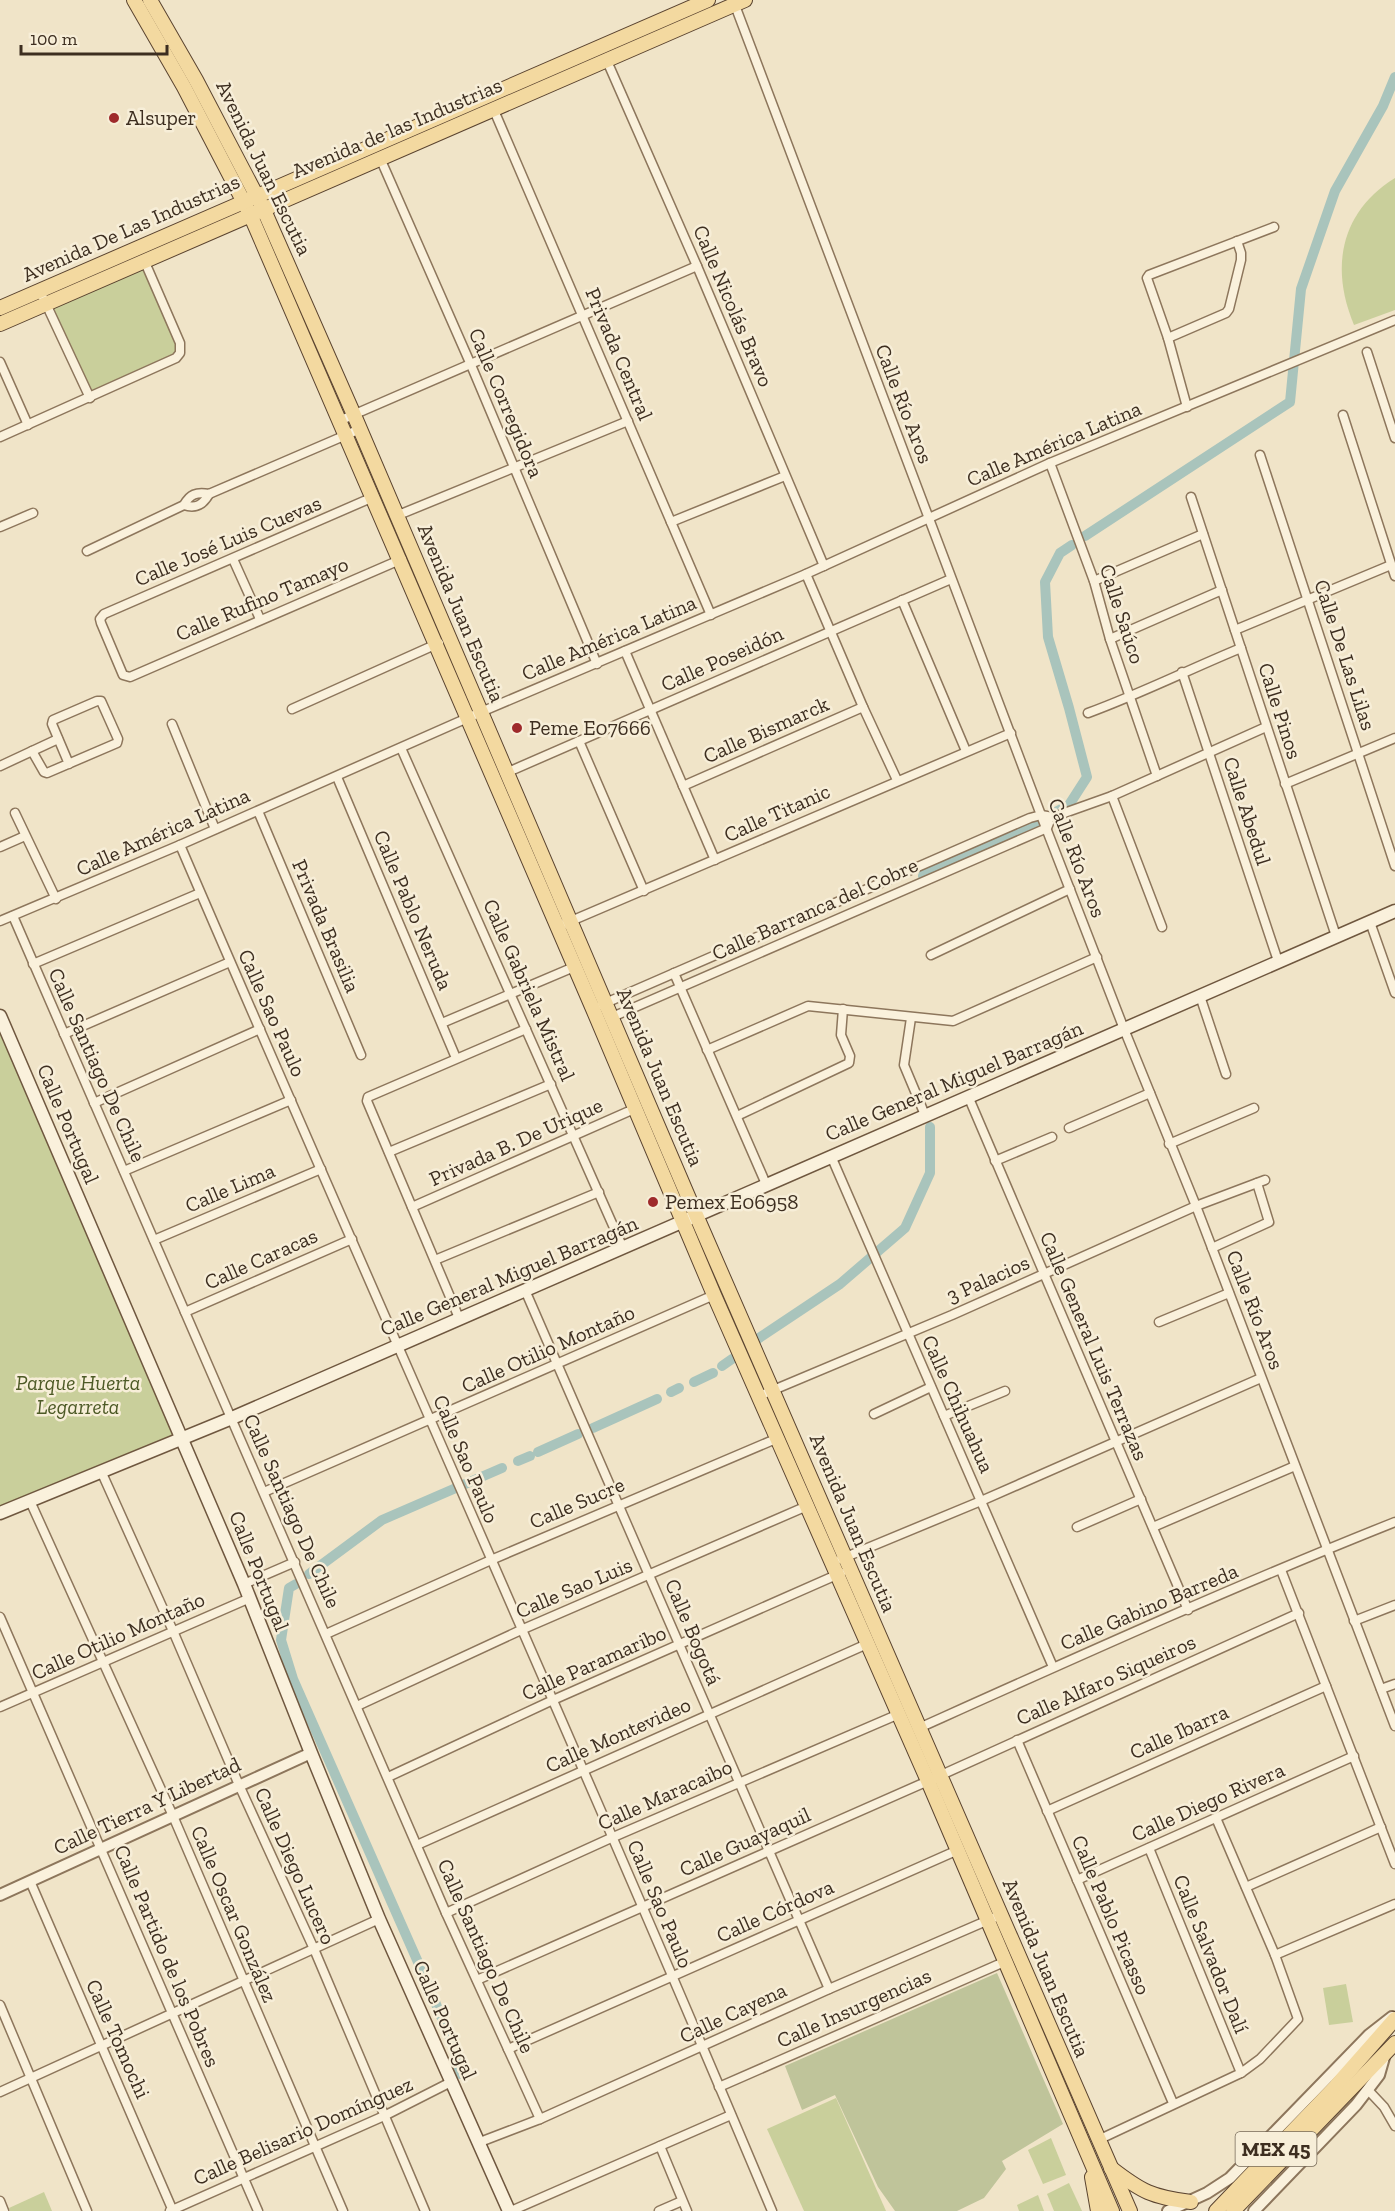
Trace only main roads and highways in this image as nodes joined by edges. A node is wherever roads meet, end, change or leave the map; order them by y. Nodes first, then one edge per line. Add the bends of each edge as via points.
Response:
1 (134, 0) edge
2 (150, 0) edge
3 (708, 0) edge
4 (737, 2) edge
5 (672, 15) junction
6 (647, 26) junction
7 (678, 30) junction
8 (654, 40) junction
9 (458, 108) junction
10 (464, 121) junction
11 (230, 173) junction
12 (307, 173) junction
13 (313, 187) junction
14 (257, 195) junction
15 (243, 201) junction
16 (263, 208) junction
17 (215, 214) junction
18 (250, 214) junction
19 (43, 297) junction
20 (0, 308) edge
21 (0, 324) edge
22 (1395, 911) edge
23 (0, 1016) edge
24 (696, 1215) junction
25 (682, 1221) junction
26 (750, 1340) junction
27 (736, 1346) junction
28 (765, 1373) junction
29 (751, 1380) junction
30 (183, 1439) junction
31 (0, 1513) edge
32 (841, 1566) junction
33 (934, 1778) junction
34 (994, 1918) junction
35 (1395, 2017) edge
36 (1390, 2048) edge
37 (1089, 2158) junction
38 (1109, 2167) junction
39 (1191, 2202) road end
40 (510, 2211) edge
41 (1098, 2211) edge
42 (1112, 2211) edge
43 (1130, 2211) edge
44 (1216, 2211) edge
45 (1233, 2211) edge

1 - 11 main road, Avenida Juan Escutia
2 - 14 main road, Avenida Juan Escutia
3 - 5 main road, Avenida De Las Industrias
4 - 7 main road, Avenida de las Industrias
5 - 6 main road, Avenida De Las Industrias
5 - 7 main road
6 - 8 main road
6 - 9 main road, Avenida De Las Industrias
7 - 8 main road, Avenida de las Industrias
8 - 10 main road, Avenida de las Industrias
9 - 10 main road
9 - 12 main road, Avenida De Las Industrias
10 - 13 main road, Avenida de las Industrias
11 - 15 main road, Avenida Juan Escutia
11 - 17 main road via 228,196
12 - 13 main road
12 - 14 main road, Avenida De Las Industrias
13 - 16 main road, Avenida de las Industrias
14 - 15 main road, Avenida De Las Industrias
14 - 16 main road, Avenida Juan Escutia
15 - 17 main road, Avenida De Las Industrias
15 - 18 main road, Avenida Juan Escutia
16 - 18 main road, Avenida de las Industrias
16 - 24 main road, Avenida Juan Escutia
17 - 19 main road, Avenida De Las Industrias
18 - 19 main road, Avenida de las Industrias via 144,260
18 - 25 main road, Avenida Juan Escutia
19 - 20 main road, Avenida De Las Industrias
19 - 21 main road, Avenida de las Industrias
22 - 24 main road, Calle General Miguel Barragán
23 - 30 main road, Calle Portugal
24 - 25 main road, Calle General Miguel Barragán
24 - 26 main road, Avenida Juan Escutia
25 - 27 main road, Avenida Juan Escutia
25 - 30 main road, Calle General Miguel Barragán
26 - 27 main road
26 - 28 main road, Avenida Juan Escutia
27 - 29 main road, Avenida Juan Escutia
28 - 29 main road
28 - 32 main road, Avenida Juan Escutia
29 - 32 main road, Avenida Juan Escutia via 807,1506
30 - 31 main road, Calle General Miguel Barragán
30 - 40 main road, Calle Portugal via 380,1919
32 - 33 main road, Avenida Juan Escutia via 919,1728
32 - 33 main road, Avenida Juan Escutia via 867,1644
33 - 34 main road, Avenida Juan Escutia
33 - 34 main road, Avenida Juan Escutia via 958,1850
34 - 37 main road, Avenida Juan Escutia via 1004,1962
34 - 38 main road, Avenida Juan Escutia
35 - 44 main road, MEX 45 via 1336,2086
36 - 45 main road, MEX 45
37 - 41 main road
37 - 42 main road, Avenida Juan Escutia
38 - 39 main road via 1145,2192
38 - 43 main road, Avenida Juan Escutia

